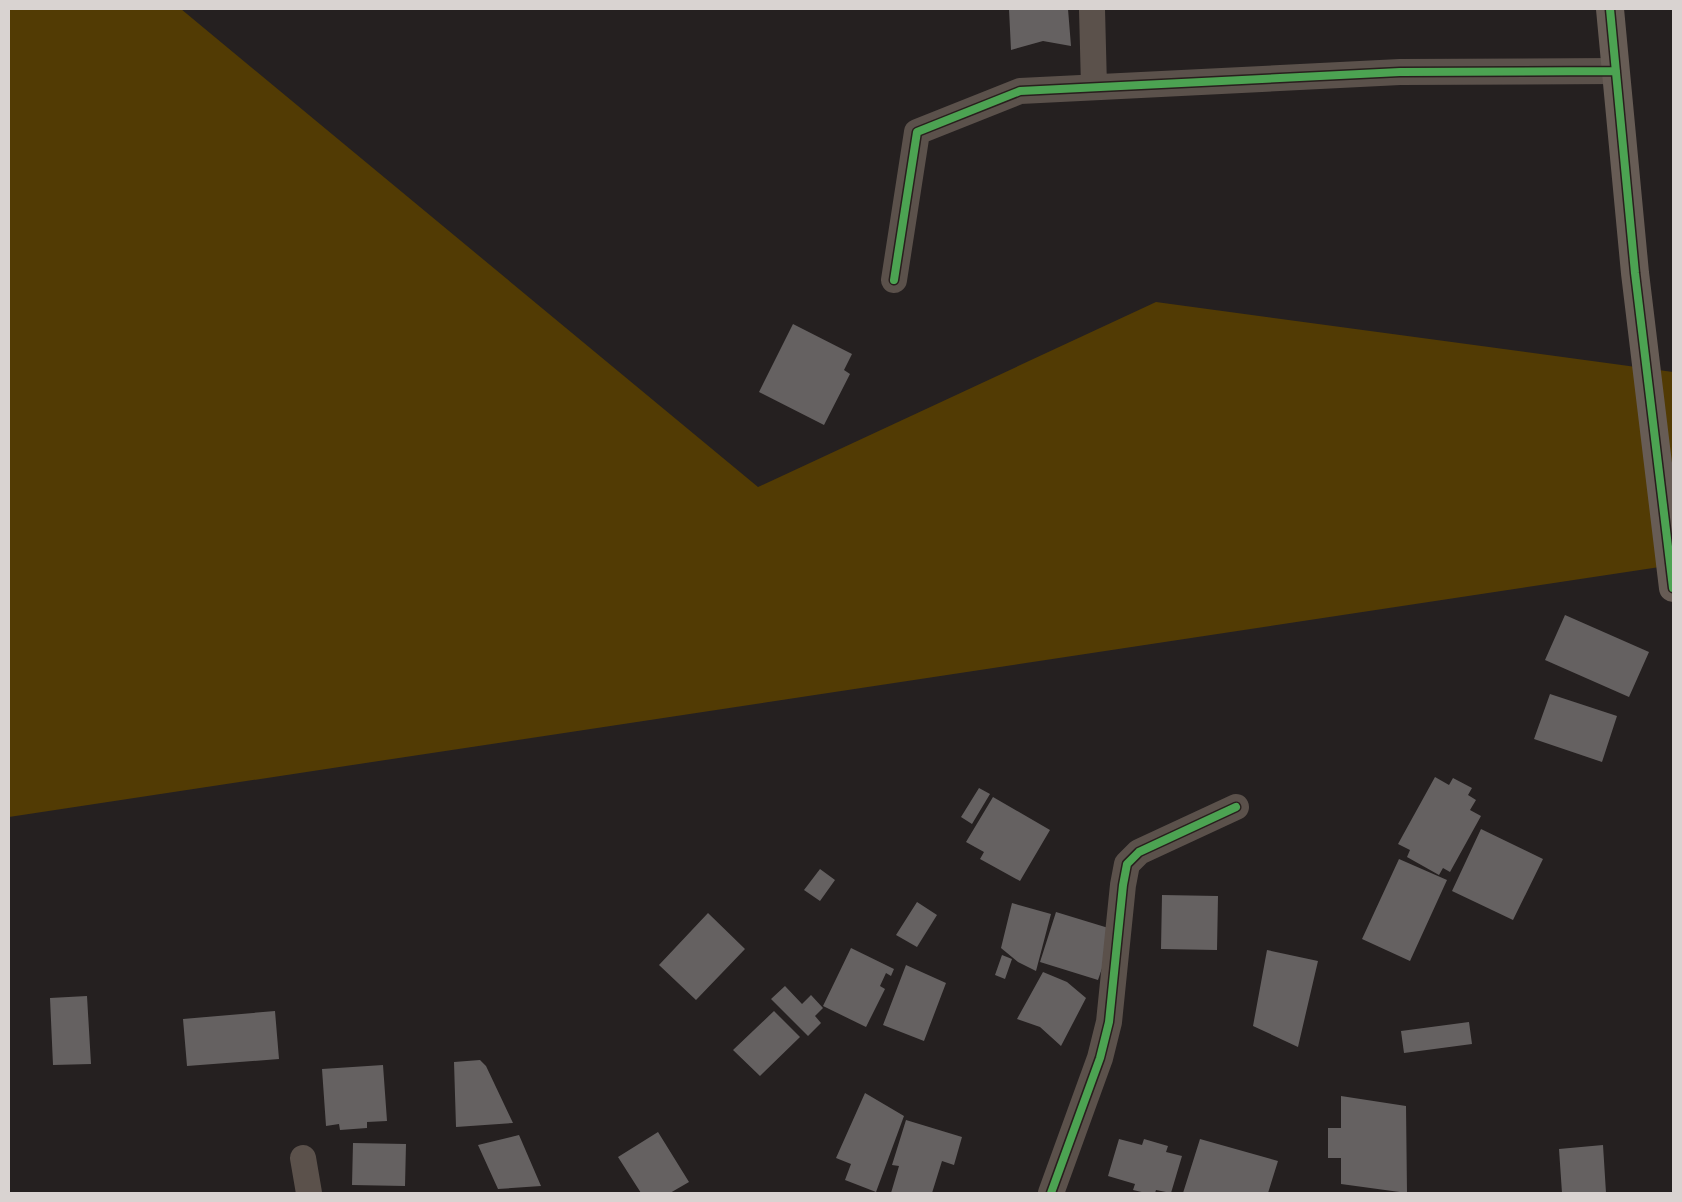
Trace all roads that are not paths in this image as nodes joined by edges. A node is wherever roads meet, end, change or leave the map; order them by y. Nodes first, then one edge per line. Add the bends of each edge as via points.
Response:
1 (1092, 9) edge
2 (1610, 9) edge
3 (1616, 71) junction
4 (1094, 87) junction
5 (894, 280) dead end
6 (1673, 588) edge
7 (1236, 807) dead end
8 (303, 1158) dead end
9 (309, 1193) edge
10 (1051, 1193) edge

1 - 4 street
2 - 3 street
3 - 4 street via 1400,72
3 - 6 street
4 - 5 street via 1020,91 917,132
7 - 10 street via 1139,852 1126,864 1109,1022 1100,1058
8 - 9 street

